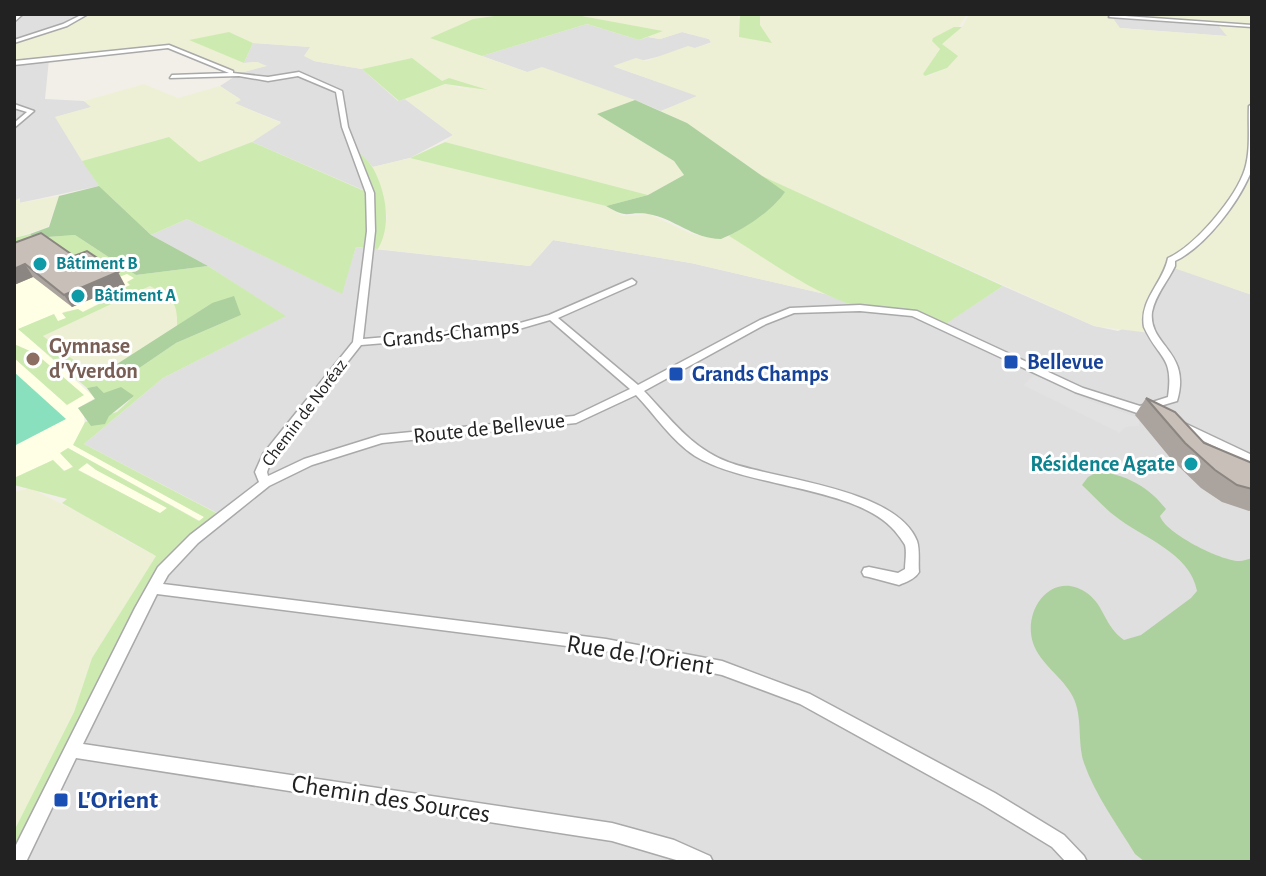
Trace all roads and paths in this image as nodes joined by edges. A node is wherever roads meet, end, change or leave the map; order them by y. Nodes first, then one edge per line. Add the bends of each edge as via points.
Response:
1 (21, 14) edge
2 (86, 14) edge
3 (1111, 16) dead end
4 (14, 21) edge
5 (1252, 26) edge
6 (14, 42) edge
7 (14, 63) edge
8 (239, 74) junction
9 (172, 77) dead end
10 (14, 106) edge
11 (1252, 106) edge
12 (14, 126) edge
13 (632, 282) dead end
14 (552, 317) junction
15 (358, 342) junction
16 (637, 390) junction
17 (1136, 408) junction
18 (1252, 460) edge
19 (265, 483) junction
20 (869, 572) dead end
21 (153, 588) junction
22 (73, 750) junction
23 (17, 862) edge
24 (704, 862) edge
25 (1078, 862) edge

1 - 4 street
2 - 6 street
3 - 5 street
7 - 8 street via 169,46
8 - 9 street, Chemin de Noréaz
8 - 15 street, Chemin de Noréaz via 268,79 299,74 329,85 341,96 345,127 370,193 371,231
10 - 12 street via 31,111
11 - 17 street via 1246,177 1209,229 1171,260 1149,306 1150,333 1173,364 1173,399
13 - 14 street, Grands-Champs
14 - 15 street, Grands-Champs via 505,330
14 - 16 street
15 - 19 street, Chemin de Noréaz via 267,457 261,472
16 - 17 street, Route de Bellevue via 783,313 889,309 935,321 1056,380
16 - 19 street, Route de Bellevue via 576,419 368,442
16 - 20 street via 709,460 864,502 892,517 912,544 912,572 899,579
17 - 18 street, Route de Bellevue
19 - 21 street, Route de Bellevue via 194,539
21 - 22 street, Route de Bellevue
21 - 25 street, Rue de l'Orient via 606,645 722,668 805,699 989,799 1058,841
22 - 23 street, Route de Bellevue
22 - 24 street, Chemin des Sources via 612,832

